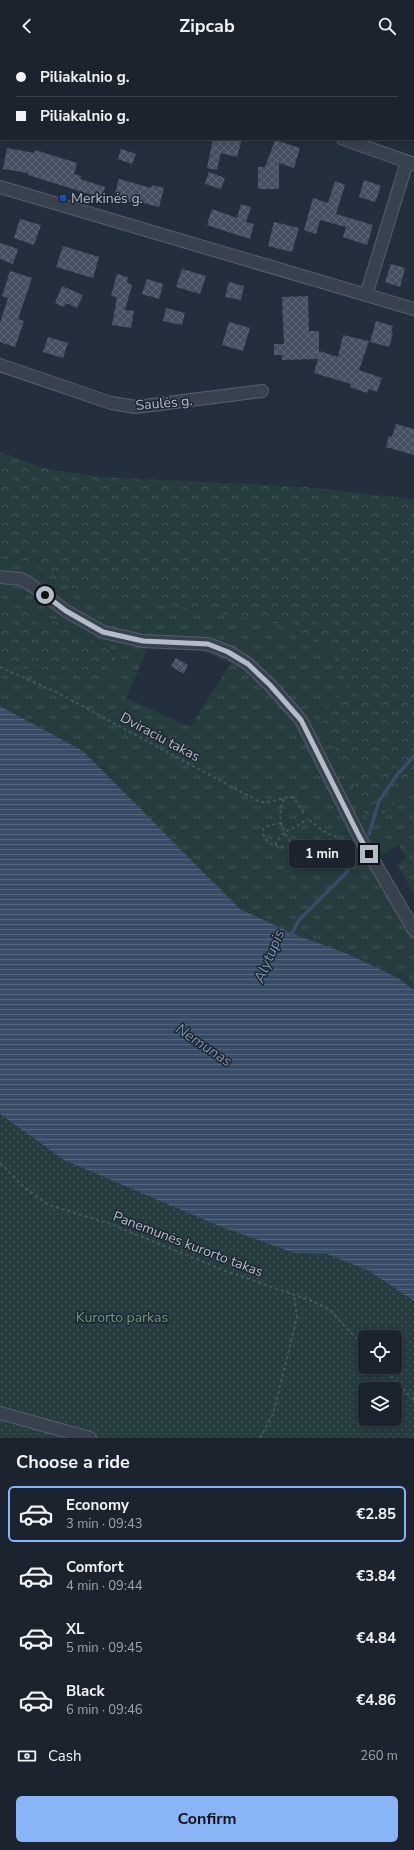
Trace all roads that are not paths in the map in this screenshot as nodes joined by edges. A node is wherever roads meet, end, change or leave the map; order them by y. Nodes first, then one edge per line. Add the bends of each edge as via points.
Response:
1 (350, 140) edge
2 (371, 143) edge
3 (411, 163) edge
4 (0, 187) edge
5 (366, 295) junction
6 (414, 309) edge
7 (0, 365) edge
8 (262, 391) dead end
9 (0, 577) edge
10 (414, 930) edge
11 (0, 1413) edge
12 (90, 1438) edge

1 - 2 street
2 - 3 street
3 - 5 street
4 - 5 street
5 - 6 street
7 - 8 street, Saulės g. via 112,403 136,407
9 - 10 street via 21,579 66,611 103,632 143,641 208,644 248,664 301,720 359,836
11 - 12 street

